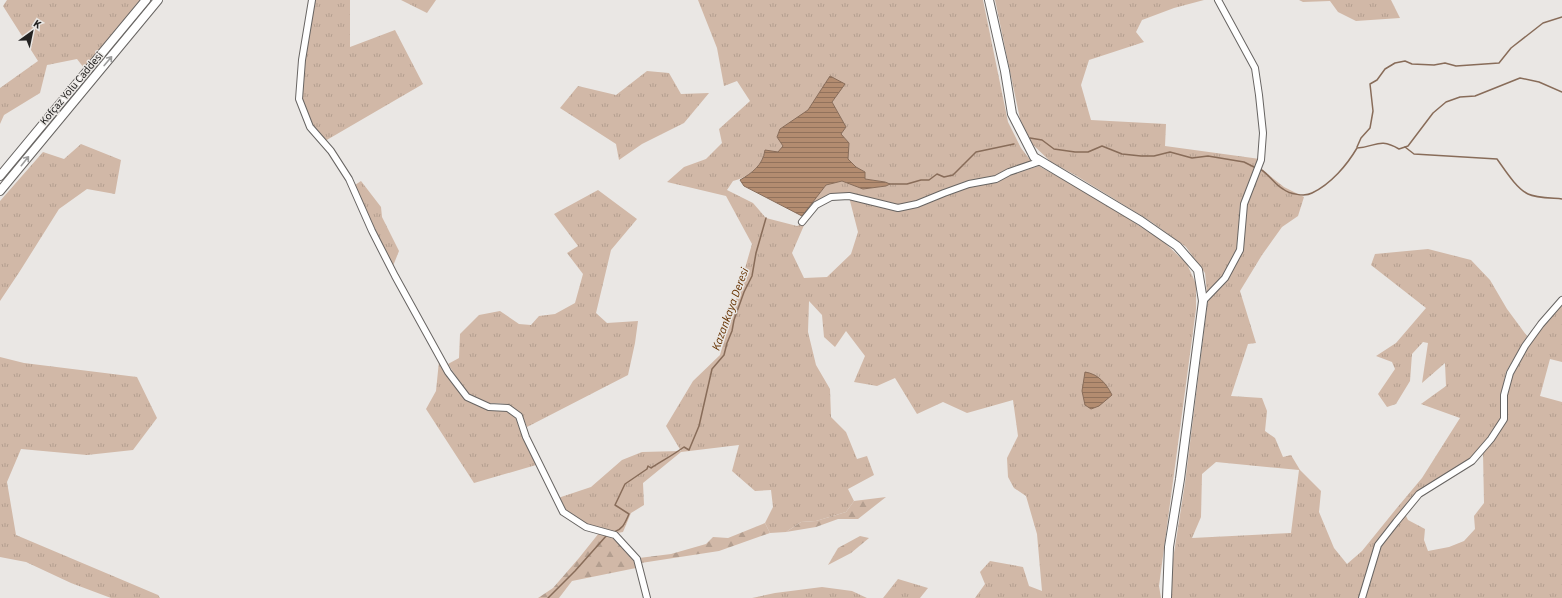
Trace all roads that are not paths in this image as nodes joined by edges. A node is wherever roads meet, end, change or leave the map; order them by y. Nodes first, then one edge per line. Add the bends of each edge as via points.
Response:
1 (146, 0) edge
2 (158, 0) edge
3 (312, 0) edge
4 (989, 0) edge
5 (1218, 0) edge
6 (1041, 161) junction
7 (0, 176) edge
8 (0, 191) edge
9 (802, 222) dead end
10 (1562, 300) edge
11 (1203, 301) junction
12 (647, 598) edge
13 (1167, 598) edge
14 (1362, 598) edge

1 - 7 street, Kofçaz Yolu Caddesi
8 -> 2 street, Kofçaz Yolu Caddesi
3 - 12 street via 302,60 299,99 310,128 332,151 349,179 375,237 448,372 468,397 489,407 508,408 519,416 529,443 563,512 586,527 615,535 637,559
4 - 6 street via 1012,114 1034,157
5 - 11 street via 1255,68 1263,133 1261,160 1244,204 1240,250 1225,278
6 - 9 street via 996,179 969,184 918,204 898,208 850,196 830,196 816,205
6 - 11 street via 1141,221 1177,246 1198,270
10 - 14 street via 1533,335 1510,373 1504,395 1504,419 1492,439 1472,461 1419,494 1396,522 1378,545
11 - 13 street via 1169,547

